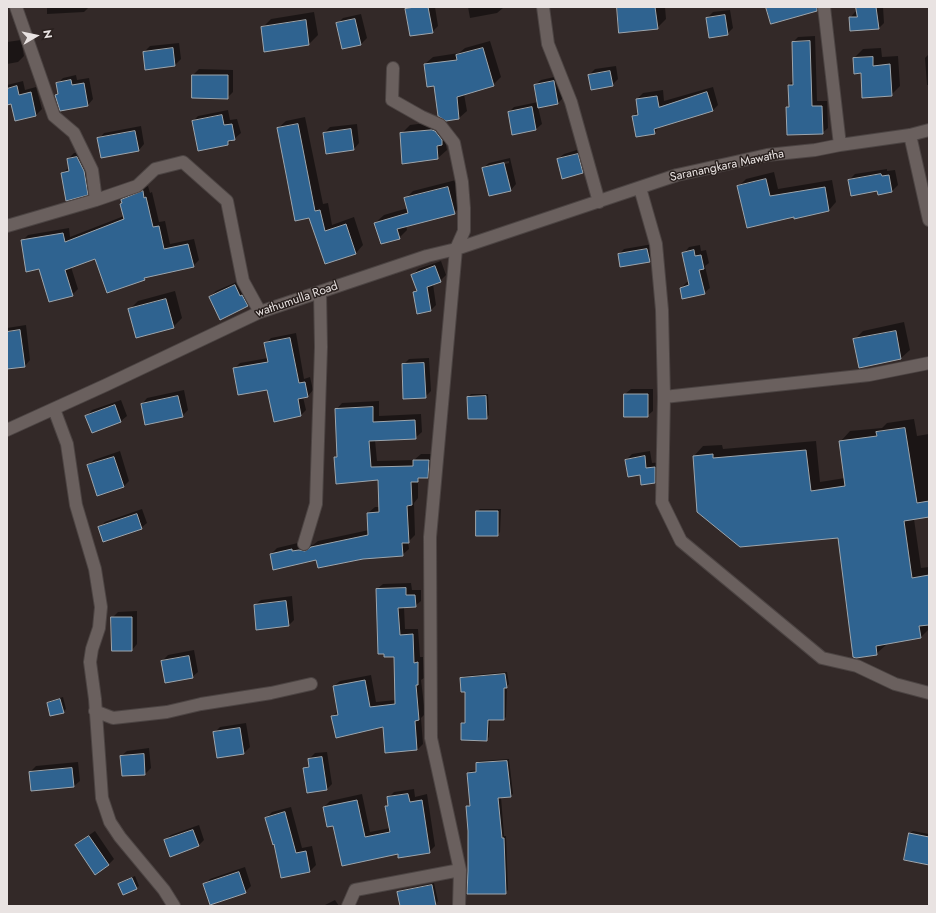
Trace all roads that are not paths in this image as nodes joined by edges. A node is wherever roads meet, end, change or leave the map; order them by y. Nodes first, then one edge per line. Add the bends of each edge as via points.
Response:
1 (16, 7) edge
2 (543, 7) edge
3 (824, 7) edge
4 (393, 68) dead end
5 (929, 130) edge
6 (910, 136) junction
7 (840, 145) junction
8 (640, 188) junction
9 (96, 200) junction
10 (599, 202) junction
11 (929, 220) edge
12 (7, 226) edge
13 (456, 249) junction
14 (320, 292) junction
15 (260, 312) junction
16 (929, 363) edge
17 (664, 397) junction
18 (54, 408) junction
19 (7, 430) edge
20 (304, 544) dead end
21 (311, 684) dead end
22 (929, 693) edge
23 (95, 711) junction
24 (460, 870) junction
25 (174, 906) edge
26 (348, 906) edge
27 (459, 906) edge

1 - 9 street via 54,116 74,133 92,170
2 - 10 street via 548,44 571,102
3 - 7 street
4 - 13 street via 392,100 440,125 454,143 464,208 464,231
5 - 6 street, Saranangkara Mawatha
6 - 7 street, Saranangkara Mawatha
6 - 11 street
7 - 8 street, Saranangkara Mawatha via 767,155 677,175
8 - 10 street, Saranangkara Mawatha
8 - 17 street via 656,244 662,310
9 - 12 street
9 - 15 street via 137,186 155,169 184,162 227,201 243,281
10 - 13 street, wathumulla Road
13 - 14 street, wathumulla Road via 427,256
13 - 24 street via 430,537 431,738
14 - 15 street, wathumulla Road
14 - 20 street via 321,347 316,504
15 - 18 street, wathumulla Road
16 - 17 street via 869,375
17 - 22 street via 662,502 681,541 822,658 857,666 895,684
18 - 19 street, wathumulla Road
18 - 23 street via 67,444 76,505 95,568 102,607 90,662
21 - 23 street via 167,712 113,718
23 - 25 street via 102,798 110,822
24 - 26 street via 355,890
24 - 27 street

